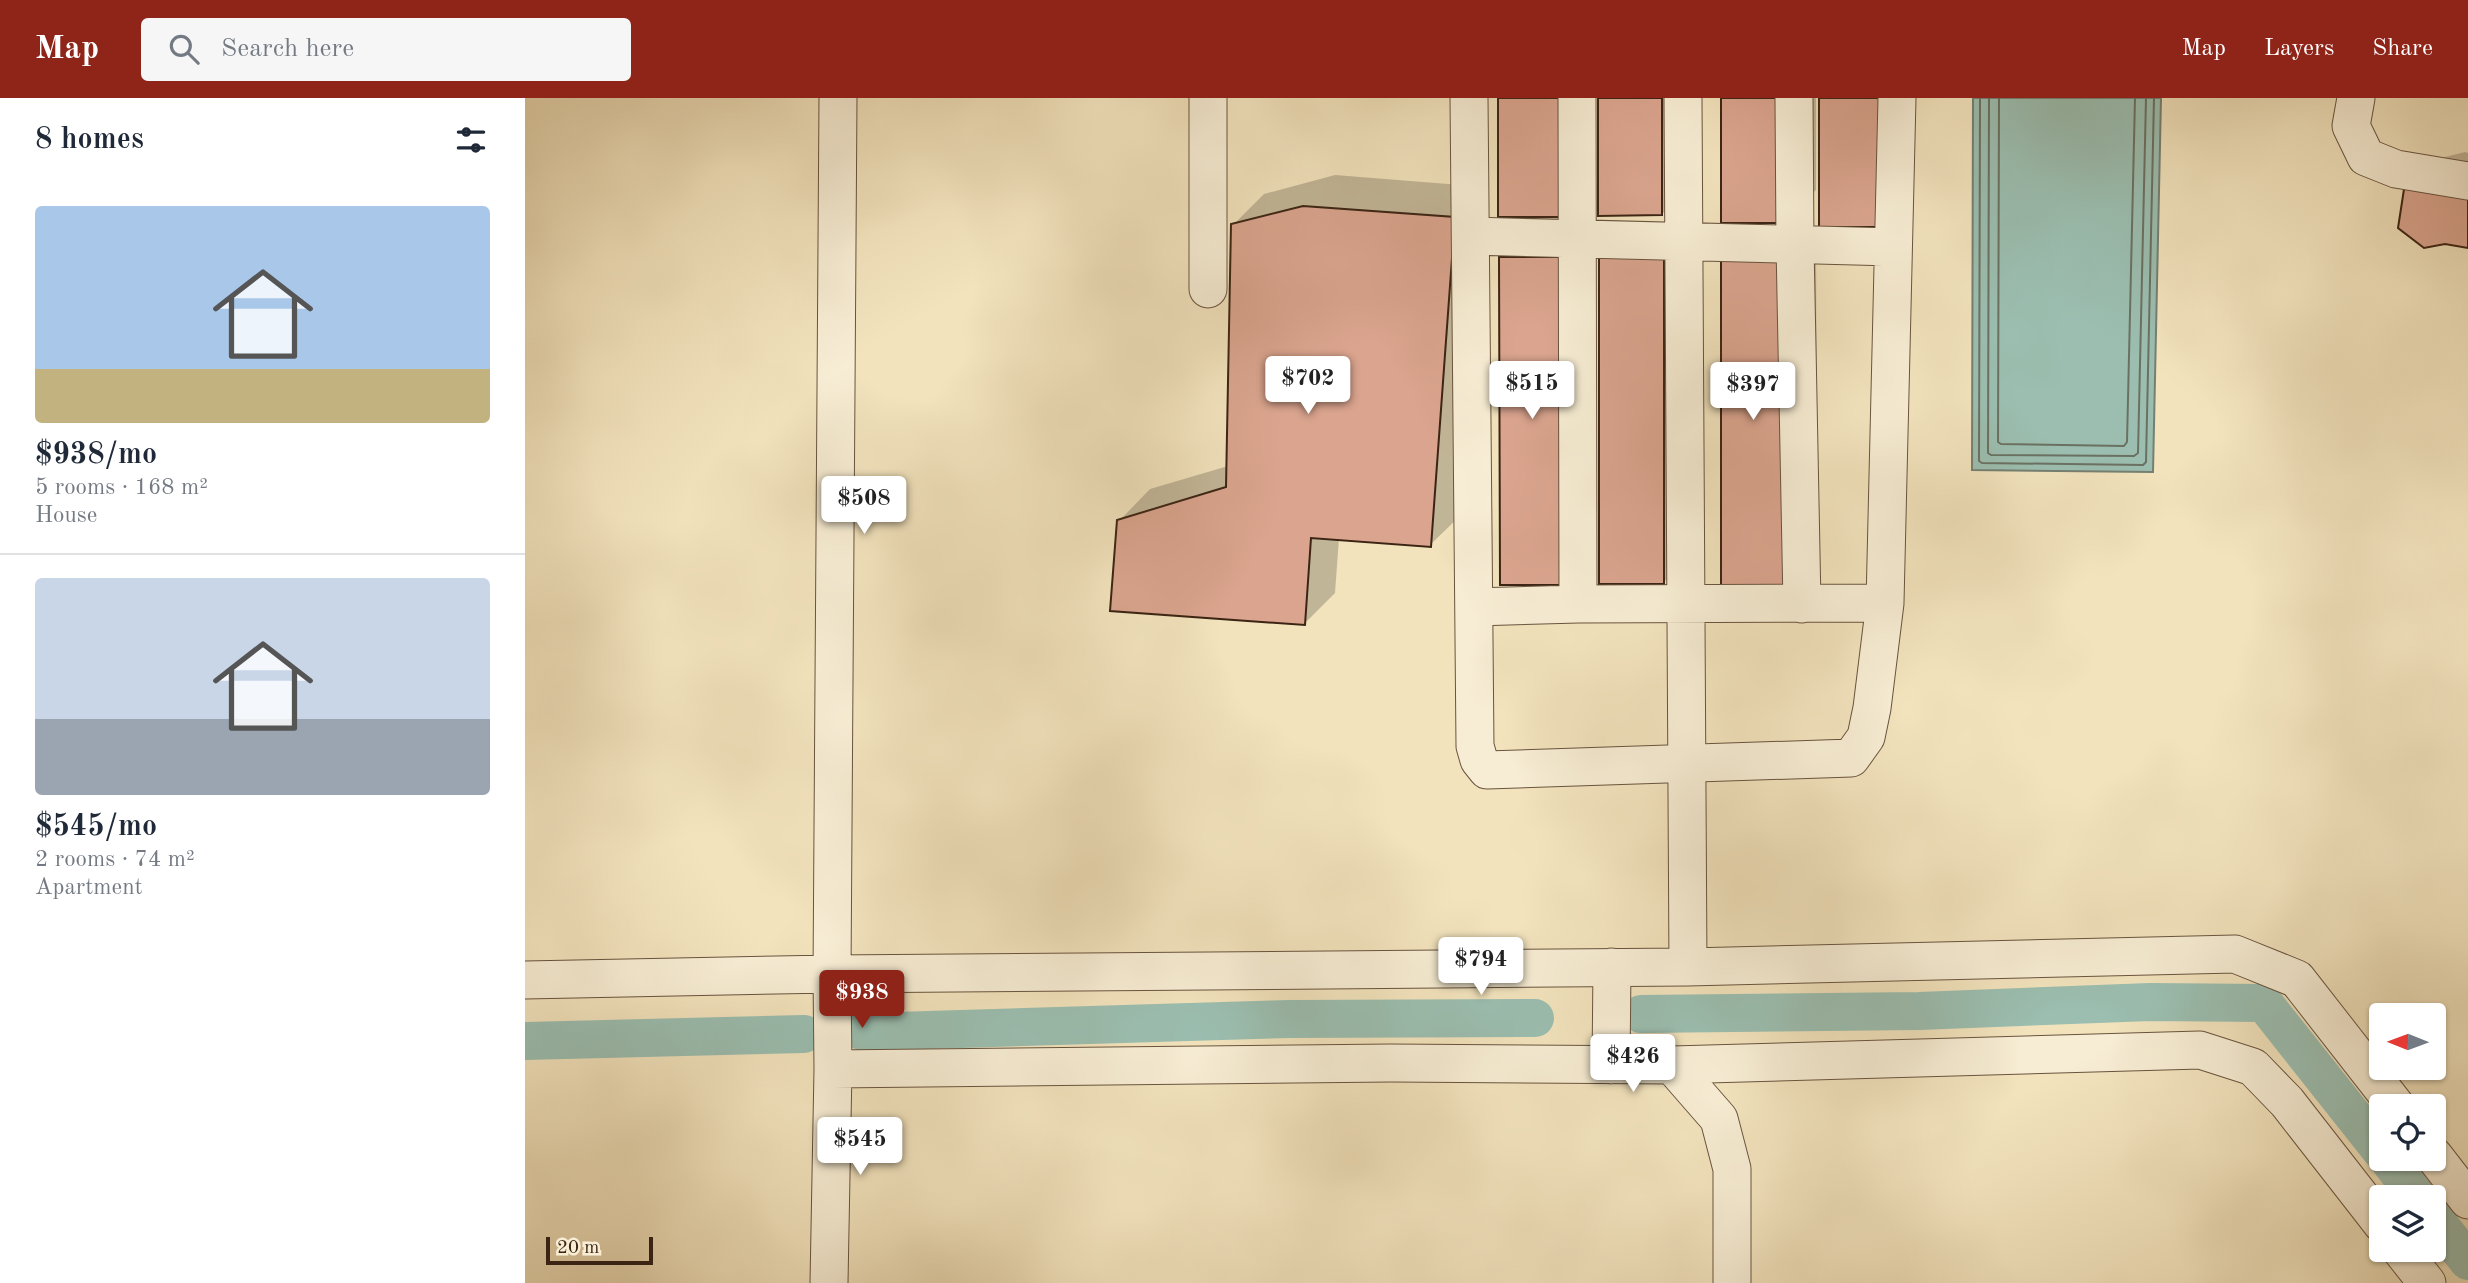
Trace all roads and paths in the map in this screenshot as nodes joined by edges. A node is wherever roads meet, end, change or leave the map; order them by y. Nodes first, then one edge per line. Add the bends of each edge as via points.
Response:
1 (838, 98) edge
2 (1208, 98) edge
3 (1469, 98) edge
4 (1577, 98) edge
5 (1683, 98) edge
6 (1794, 98) edge
7 (1897, 98) edge
8 (2356, 98) edge
9 (2468, 181) edge
10 (1471, 236) junction
11 (1577, 237) junction
12 (1684, 240) junction
13 (1795, 244) junction
14 (1893, 247) junction
15 (1208, 289) dead end
16 (1885, 603) junction
17 (1578, 604) junction
18 (1686, 604) junction
19 (1802, 604) junction
20 (1474, 607) junction
21 (1687, 764) junction
22 (1612, 967) junction
23 (1688, 967) junction
24 (832, 974) junction
25 (525, 979) edge
26 (1611, 1065) junction
27 (1672, 1065) junction
28 (834, 1069) junction
29 (2387, 1094) edge
30 (2446, 1171) edge
31 (2468, 1200) edge
32 (2369, 1207) edge
33 (2410, 1262) edge
34 (829, 1283) edge
35 (1732, 1283) edge
36 (2427, 1283) edge

1 - 24 street
2 - 15 street
3 - 10 street
4 - 11 street
5 - 12 street
6 - 13 street
7 - 14 street
8 - 9 street via 2351,126 2366,157 2396,169
10 - 11 street
10 - 20 street
11 - 12 street
11 - 17 street
12 - 13 street
12 - 18 street
13 - 14 street
13 - 19 street
14 - 16 street
16 - 19 street
16 - 21 street via 1866,737 1851,758
17 - 18 street
17 - 20 street
18 - 19 street
18 - 21 street
20 - 21 street via 1475,746 1487,770
21 - 23 street
22 - 23 street
22 - 24 street
22 - 26 street
23 - 29 street via 2235,954 2297,979
24 - 25 street
24 - 28 street
26 - 27 street
26 - 28 street
27 - 32 street via 2200,1050 2253,1067 2287,1102
27 - 35 street via 1719,1119 1731,1169
28 - 34 street
30 - 31 street
33 - 36 street

